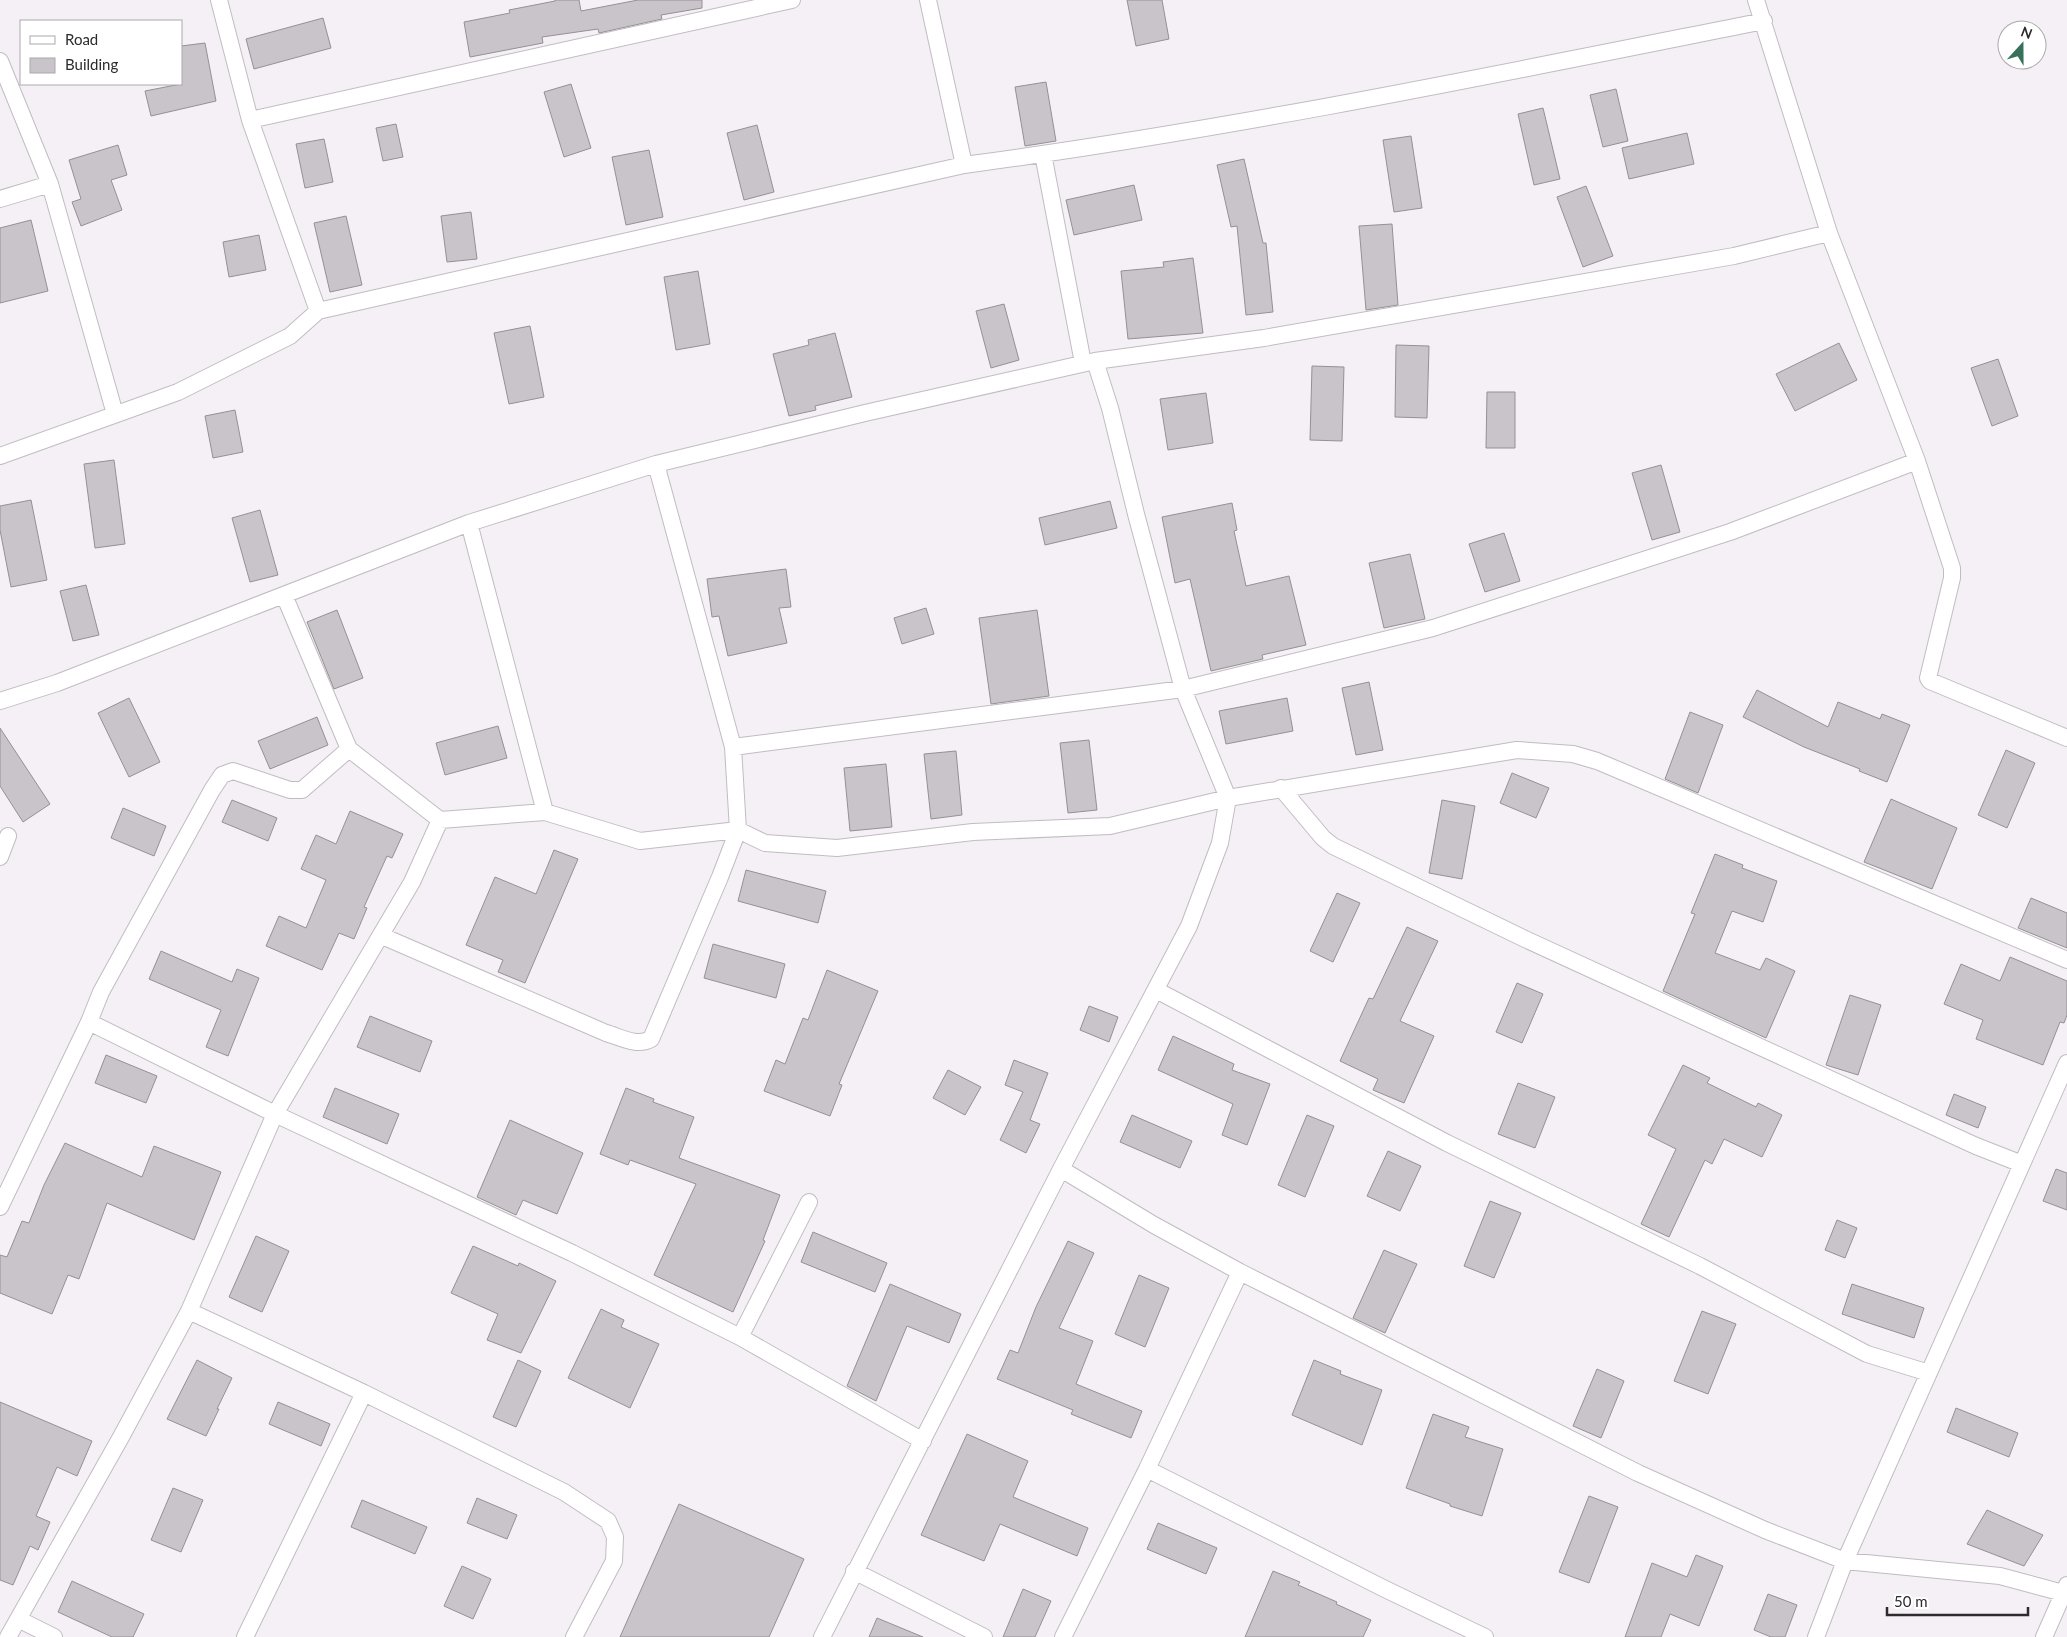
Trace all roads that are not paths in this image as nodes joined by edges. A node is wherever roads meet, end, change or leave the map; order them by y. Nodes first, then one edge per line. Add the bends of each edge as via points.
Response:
1 (219, 0) edge
2 (792, 0) edge
3 (928, 0) edge
4 (1756, 0) edge
5 (1764, 21) junction
6 (0, 61) edge
7 (250, 120) junction
8 (1043, 154) junction
9 (964, 165) junction
10 (50, 184) junction
11 (0, 199) edge
12 (1830, 233) junction
13 (318, 310) junction
14 (1089, 362) junction
15 (115, 414) junction
16 (0, 456) edge
17 (1918, 461) junction
18 (656, 464) junction
19 (468, 523) junction
20 (284, 595) junction
21 (1183, 689) junction
22 (0, 701) edge
23 (2067, 738) edge
24 (733, 746) junction
25 (349, 749) junction
26 (1281, 788) junction
27 (1228, 798) junction
28 (545, 812) junction
29 (440, 820) junction
30 (738, 830) junction
31 (8, 836) dead end
32 (0, 857) edge
33 (382, 936) junction
34 (2067, 960) edge
35 (1156, 990) junction
36 (89, 1022) junction
37 (2067, 1063) edge
38 (275, 1114) junction
39 (2022, 1164) junction
40 (1061, 1169) junction
41 (809, 1202) dead end
42 (0, 1207) edge
43 (1240, 1272) junction
44 (189, 1311) junction
45 (740, 1337) junction
46 (1929, 1373) junction
47 (364, 1393) junction
48 (923, 1441) junction
49 (1147, 1468) junction
50 (1845, 1561) junction
51 (854, 1571) junction
52 (2066, 1591) edge
53 (18, 1619) junction
54 (8, 1637) edge
55 (54, 1637) edge
56 (245, 1637) edge
57 (574, 1637) edge
58 (822, 1637) edge
59 (984, 1637) edge
60 (1063, 1637) edge
61 (1485, 1637) edge
62 (1816, 1637) edge
63 (2044, 1637) edge

1 - 7 street
2 - 7 street
3 - 9 street
4 - 5 street
5 - 8 street via 1340,105
5 - 12 street
6 - 10 street
7 - 13 street
8 - 9 street
8 - 14 street
9 - 13 street
10 - 11 street
10 - 15 street
12 - 14 street via 1734,256 1264,338
12 - 17 street
13 - 15 street via 290,336 178,392
14 - 18 street
14 - 21 street via 1110,408
15 - 16 street
17 - 21 street via 1730,532 1433,628
17 - 23 street via 1952,568 1928,678
18 - 19 street
18 - 24 street
19 - 20 street
19 - 28 street
20 - 22 street
20 - 25 street
21 - 24 street
21 - 27 street
24 - 30 street
25 - 29 street
25 - 36 street via 302,790 290,790 233,771 222,775 101,992
26 - 27 street
26 - 34 street via 1517,750 1573,754 1598,761
26 - 39 street via 1333,846 1534,943 1976,1146
27 - 30 street via 1110,826 973,832 837,848 765,843
27 - 35 street via 1220,843 1189,926
28 - 29 street
28 - 30 street via 640,841
29 - 33 street via 412,882
30 - 33 street via 651,1039 644,1043 606,1033
31 - 32 street
33 - 38 street
35 - 40 street
35 - 46 street via 1447,1143 1700,1266 1868,1354
36 - 38 street
36 - 42 street
37 - 39 street
38 - 44 street
38 - 45 street via 572,1253
39 - 46 street
40 - 43 street
40 - 48 street
41 - 45 street
43 - 49 street
43 - 50 street via 1638,1473 1765,1530
44 - 47 street
44 - 53 street
45 - 48 street
46 - 50 street
47 - 56 street
47 - 57 street via 564,1492 608,1520 615,1537 614,1561
48 - 51 street
49 - 60 street
49 - 61 street
50 - 52 street via 2000,1576
50 - 62 street
51 - 58 street
51 - 59 street
52 - 63 street
53 - 54 street
53 - 55 street

